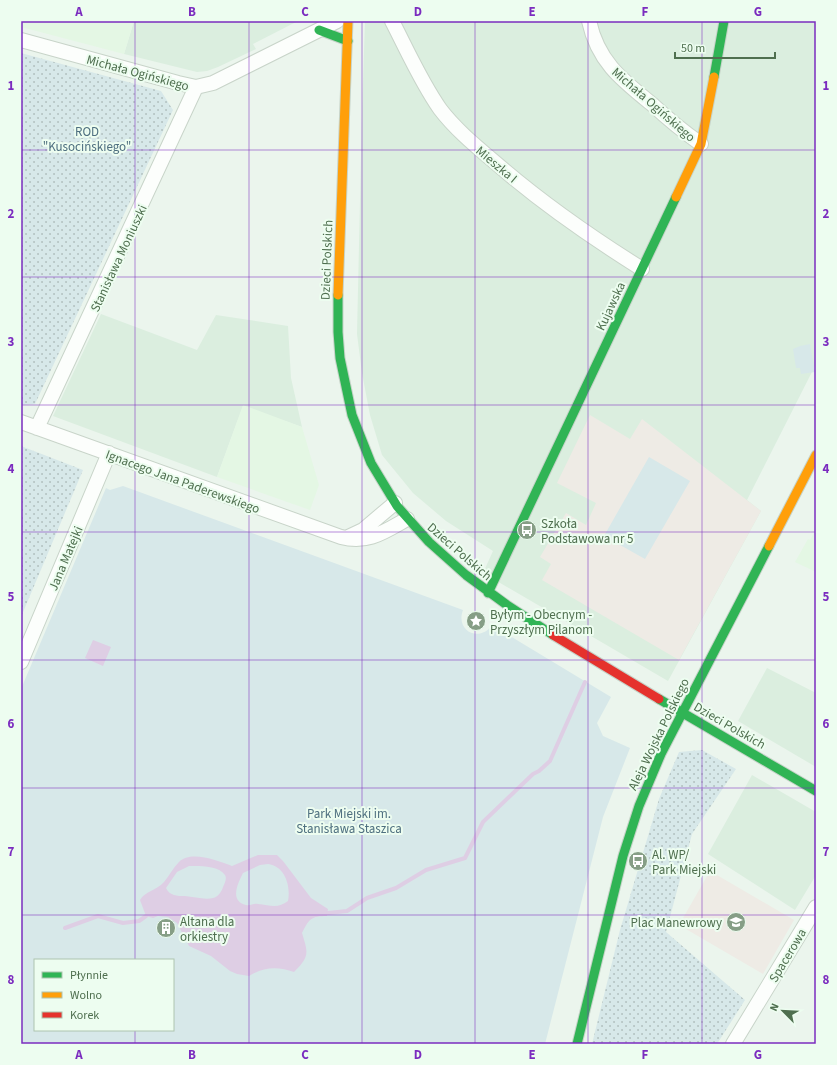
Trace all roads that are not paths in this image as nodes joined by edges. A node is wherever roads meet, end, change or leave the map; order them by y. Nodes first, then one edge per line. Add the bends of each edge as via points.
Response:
1 (337, 21) edge
2 (348, 21) edge
3 (392, 21) edge
4 (588, 21) edge
5 (724, 21) edge
6 (319, 30) junction
7 (21, 40) edge
8 (348, 41) junction
9 (196, 87) junction
10 (701, 144) junction
11 (642, 269) junction
12 (21, 422) edge
13 (37, 428) junction
14 (109, 454) junction
15 (816, 455) edge
16 (395, 503) junction
17 (407, 519) junction
18 (346, 538) junction
19 (488, 593) junction
20 (21, 662) edge
21 (682, 712) junction
22 (816, 791) edge
23 (816, 907) edge
24 (577, 1044) edge
25 (733, 1044) edge

1 - 6 street, Michała Ogińskiego
2 - 8 street, Dzieci Polskich
3 - 11 street, Mieszka I via 432,97 463,134 555,210
4 - 10 street, Michała Ogińskiego via 600,52 613,69 632,88
5 - 10 street, Kujawska
6 - 8 street
6 - 9 street, Michała Ogińskiego via 213,83
7 - 9 street, Michała Ogińskiego
8 - 16 street, Dzieci Polskich via 338,301 339,350 355,425 371,464
9 - 13 street, Stanisława Moniuszki
10 - 11 street, Kujawska
11 - 19 street, Kujawska
12 - 13 street, Ignacego Jana Paderewskiego
13 - 14 street, Ignacego Jana Paderewskiego
14 - 18 street, Ignacego Jana Paderewskiego
14 - 20 street, Jana Matejki
15 - 21 street, Aleja Wojska Polskiego
16 - 17 street, Dzieci Polskich
16 - 18 street via 363,530
17 - 18 street, Ignacego Jana Paderewskiego via 372,537 361,540
17 - 19 street, Dzieci Polskich via 436,550
19 - 21 street, Dzieci Polskich via 527,620
21 - 22 street, Dzieci Polskich
21 - 24 street, Aleja Wojska Polskiego via 654,768 631,827
23 - 25 street, Spacerowa

